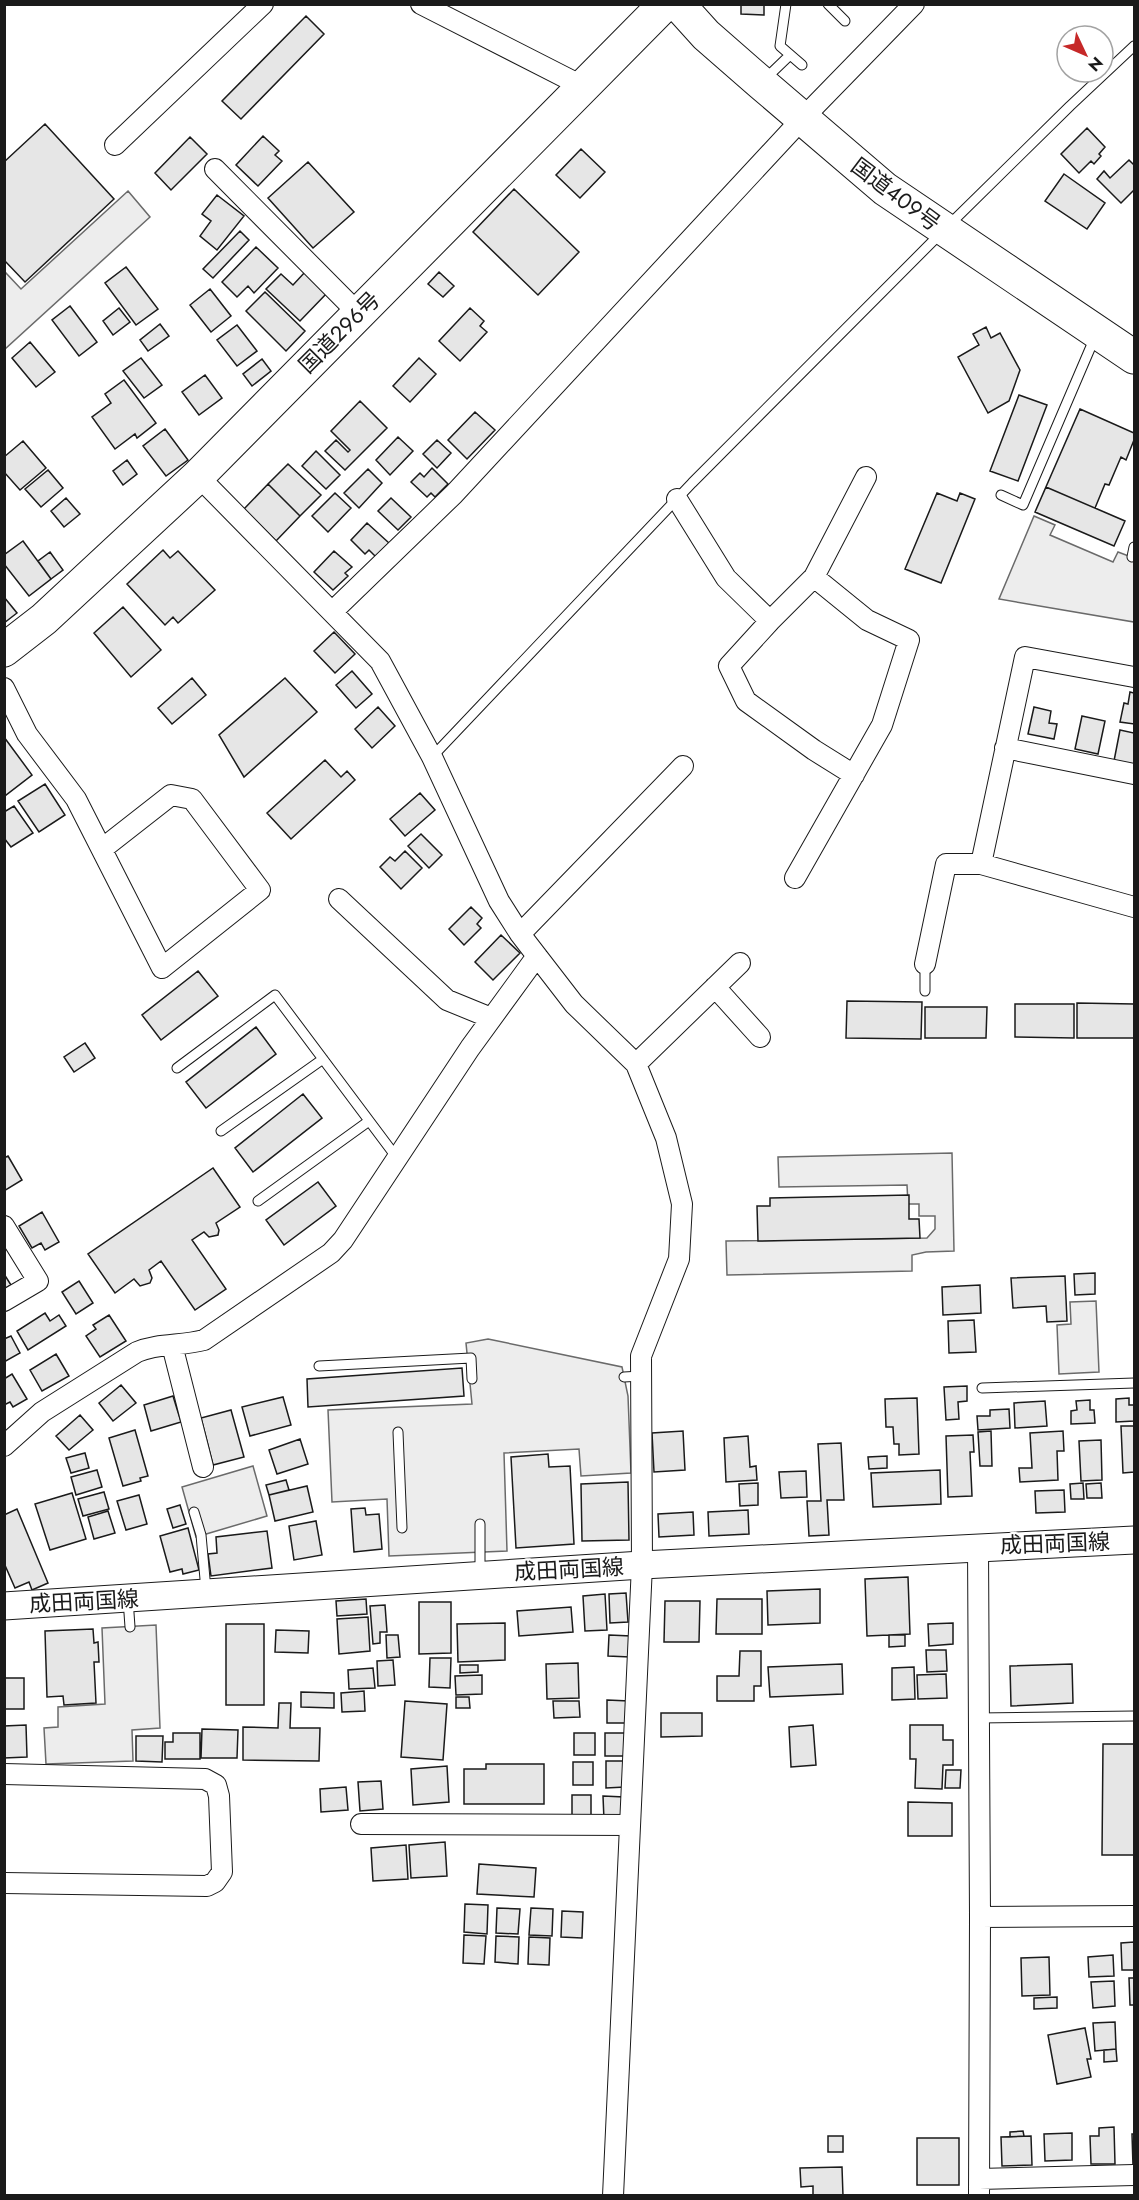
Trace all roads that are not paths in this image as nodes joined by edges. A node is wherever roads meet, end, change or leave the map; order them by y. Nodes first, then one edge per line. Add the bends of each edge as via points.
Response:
1 (263, 4) edge
2 (421, 4) edge
3 (665, 4) edge
4 (678, 4) edge
5 (786, 4) edge
6 (828, 4) edge
7 (914, 4) edge
8 (845, 21) dead end
9 (1134, 46) edge
10 (790, 55) junction
11 (802, 65) dead end
12 (760, 83) junction
13 (582, 86) junction
14 (802, 119) junction
15 (115, 145) dead end
16 (215, 169) dead end
17 (944, 230) junction
18 (358, 313) junction
19 (1097, 332) junction
20 (1134, 357) edge
21 (198, 476) junction
22 (866, 477) dead end
23 (1001, 495) dead end
24 (676, 499) junction
25 (814, 577) junction
26 (332, 612) junction
27 (770, 621) junction
28 (4, 650) edge
29 (1134, 677) edge
30 (4, 688) edge
31 (1005, 748) junction
32 (432, 757) junction
33 (683, 766) dead end
34 (1134, 774) edge
35 (854, 775) junction
36 (102, 849) junction
37 (981, 864) junction
38 (795, 878) dead end
39 (339, 899) dead end
40 (1134, 907) edge
41 (520, 934) junction
42 (537, 956) junction
43 (740, 963) dead end
44 (925, 964) joint
45 (715, 987) junction
46 (925, 991) dead end
47 (491, 1018) junction
48 (760, 1037) dead end
49 (323, 1059) junction
50 (636, 1064) junction
51 (177, 1068) dead end
52 (369, 1121) junction
53 (221, 1131) dead end
54 (397, 1158) junction
55 (258, 1201) dead end
56 (4, 1226) edge
57 (4, 1301) edge
58 (172, 1345) junction
59 (318, 1366) dead end
60 (472, 1378) dead end
61 (1134, 1383) edge
62 (982, 1388) dead end
63 (398, 1432) dead end
64 (4, 1446) edge
65 (203, 1467) dead end
66 (194, 1512) dead end
67 (480, 1524) dead end
68 (402, 1528) dead end
69 (1134, 1540) edge
70 (978, 1546) junction
71 (642, 1565) junction
72 (480, 1575) junction
73 (206, 1593) junction
74 (128, 1599) junction
75 (4, 1606) edge
76 (130, 1627) dead end
77 (1134, 1716) edge
78 (978, 1718) junction
79 (4, 1774) edge
80 (361, 1824) dead end
81 (630, 1825) junction
82 (4, 1883) edge
83 (1134, 1916) edge
84 (981, 1917) junction
85 (1134, 2175) edge
86 (979, 2187) edge
87 (614, 2196) edge

1 - 15 street
2 - 13 street
3 - 13 highway, 国道296号
4 - 12 highway, 国道409号
5 - 10 lane via 780,46
6 - 8 lane
7 - 14 street
9 - 17 lane
10 - 11 lane
10 - 12 lane
12 - 14 highway, 国道409号
13 - 18 highway, 国道296号
14 - 17 highway, 国道409号 via 885,189
14 - 26 street via 454,494
16 - 18 street
17 - 19 highway, 国道409号
17 - 24 lane
18 - 21 highway, 国道296号
19 - 20 highway, 国道409号
19 - 23 lane via 1023,505
21 - 26 street
21 - 28 highway, 国道296号 via 44,619
22 - 25 street
24 - 27 street via 726,578
24 - 32 lane
25 - 27 street
25 - 35 street via 867,620 909,640 882,725
26 - 32 street via 380,661
27 - 35 street via 729,666 746,701
29 - 31 street via 1025,657
30 - 36 street via 27,734 76,800
31 - 34 street
31 - 37 street
32 - 41 street via 498,901
33 - 41 street
35 - 38 street
36 - 36 street via 162,968 260,891 192,798 171,795
37 - 40 street
37 - 44 street via 946,864
39 - 47 street via 447,1000
41 - 42 street
42 - 47 street
42 - 50 street via 574,1004
43 - 45 street
44 - 46 lane
45 - 48 street
45 - 50 street
47 - 54 street
49 - 51 lane via 275,995
49 - 52 lane
49 - 53 lane
50 - 71 street via 666,1138 682,1204 679,1259 633,1376
52 - 54 lane
52 - 55 lane
54 - 58 street via 332,1253 204,1340
56 - 57 street via 38,1281
58 - 64 street via 137,1352 42,1412
58 - 65 street
59 - 60 lane via 471,1358
61 - 62 lane
63 - 68 lane
66 - 73 lane via 201,1535
67 - 72 lane
69 - 70 main road, 成田両国線
70 - 71 main road, 成田両国線
70 - 78 street
71 - 72 main road, 成田両国線
71 - 81 street
72 - 73 main road, 成田両国線
73 - 74 main road, 成田両国線
74 - 75 main road, 成田両国線
74 - 76 lane
77 - 78 lane
78 - 84 street
79 - 82 street via 205,1779 216,1785 219,1796 222,1872 207,1886
80 - 81 street
81 - 87 street
83 - 84 street
84 - 86 street
85 - 86 street

